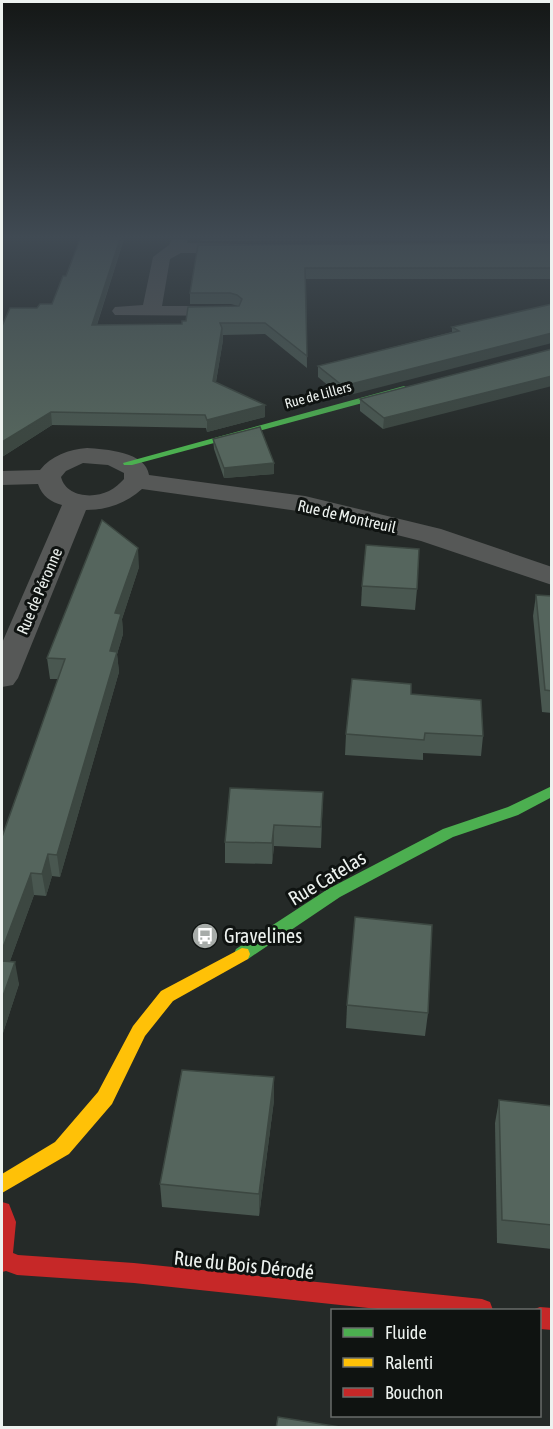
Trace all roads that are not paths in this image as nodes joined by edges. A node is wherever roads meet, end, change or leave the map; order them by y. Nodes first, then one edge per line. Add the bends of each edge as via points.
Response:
1 (152, 306) edge
2 (122, 311) dead end
3 (151, 311) junction
4 (230, 312) edge
5 (414, 387) edge
6 (132, 472) junction
7 (36, 477) junction
8 (2, 478) edge
9 (76, 503) junction
10 (552, 577) edge
11 (2, 678) edge
12 (552, 791) edge
13 (2, 1184) edge
14 (2, 1211) edge
15 (2, 1260) edge
16 (464, 1309) edge

1 - 3 street
2 - 3 street
3 - 4 street
5 - 6 street, Rue de Lillers
6 - 7 street, Rue de Montreuil via 112,458 79,456 46,467
6 - 9 street via 130,489 108,500
6 - 10 street, Rue de Montreuil via 305,504 430,536
7 - 8 street
7 - 9 street via 41,492
9 - 11 street, Rue de Péronne
12 - 13 street, Rue Catelas via 513,811 448,833 345,887 260,944 167,996 140,1031 105,1098 62,1148
14 - 15 street via 6,1222
15 - 16 street, Rue du Bois Dérodé via 17,1265 135,1273

